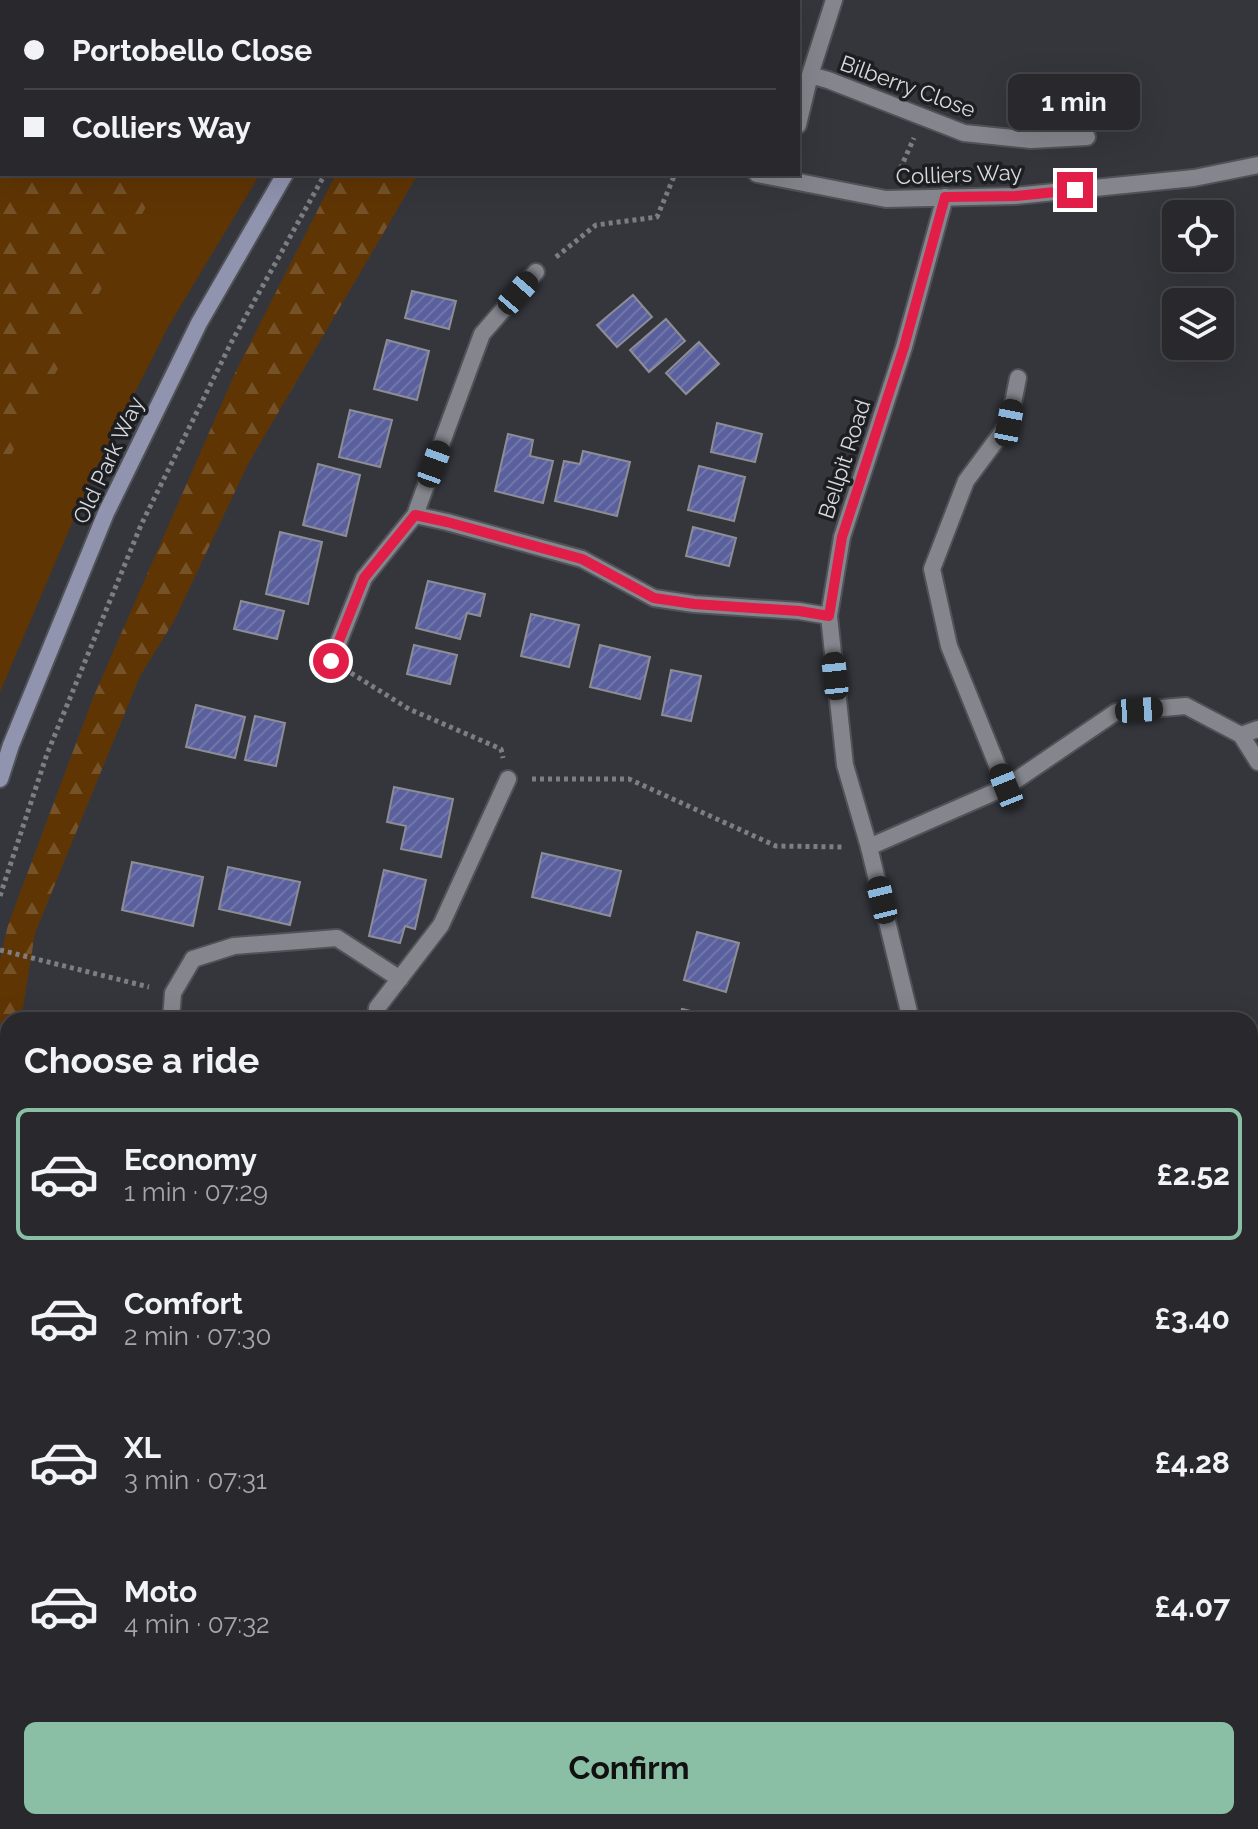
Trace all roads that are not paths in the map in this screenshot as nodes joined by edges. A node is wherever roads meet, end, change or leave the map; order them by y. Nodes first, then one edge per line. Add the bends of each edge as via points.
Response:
1 (834, 0) edge
2 (810, 75) junction
3 (800, 117) edge
4 (1087, 137) dead end
5 (1258, 165) edge
6 (284, 176) edge
7 (786, 177) edge
8 (945, 197) junction
9 (536, 272) road end
10 (1018, 378) dead end
11 (415, 515) junction
12 (829, 616) junction
13 (331, 661) road end
14 (1258, 729) edge
15 (1241, 735) junction
16 (1258, 762) edge
17 (0, 779) edge
18 (508, 779) road end
19 (1006, 787) junction
20 (869, 847) junction
21 (400, 979) junction
22 (172, 1012) edge
23 (377, 1012) edge
24 (909, 1012) edge

1 - 2 street
2 - 3 street
2 - 4 street, Bilberry Close via 964,133 1031,140
5 - 8 street, Colliers Way via 1015,196
6 - 17 main road, Old Park Way via 199,323 106,513
7 - 8 street, Colliers Way via 886,199
8 - 12 street, Bellpit Road via 904,347 842,537
9 - 11 street via 482,334
10 - 19 street via 1009,423 966,481 932,569 949,646
11 - 12 street via 582,559 654,598
11 - 13 street via 364,578
12 - 20 street, Bellpit Road via 845,765
14 - 15 street
15 - 16 street
15 - 19 street via 1186,706 1116,712
18 - 21 street via 441,925
19 - 20 street
20 - 24 street, Bellpit Road
21 - 22 street via 337,938 234,946 193,959 173,993
21 - 23 street

